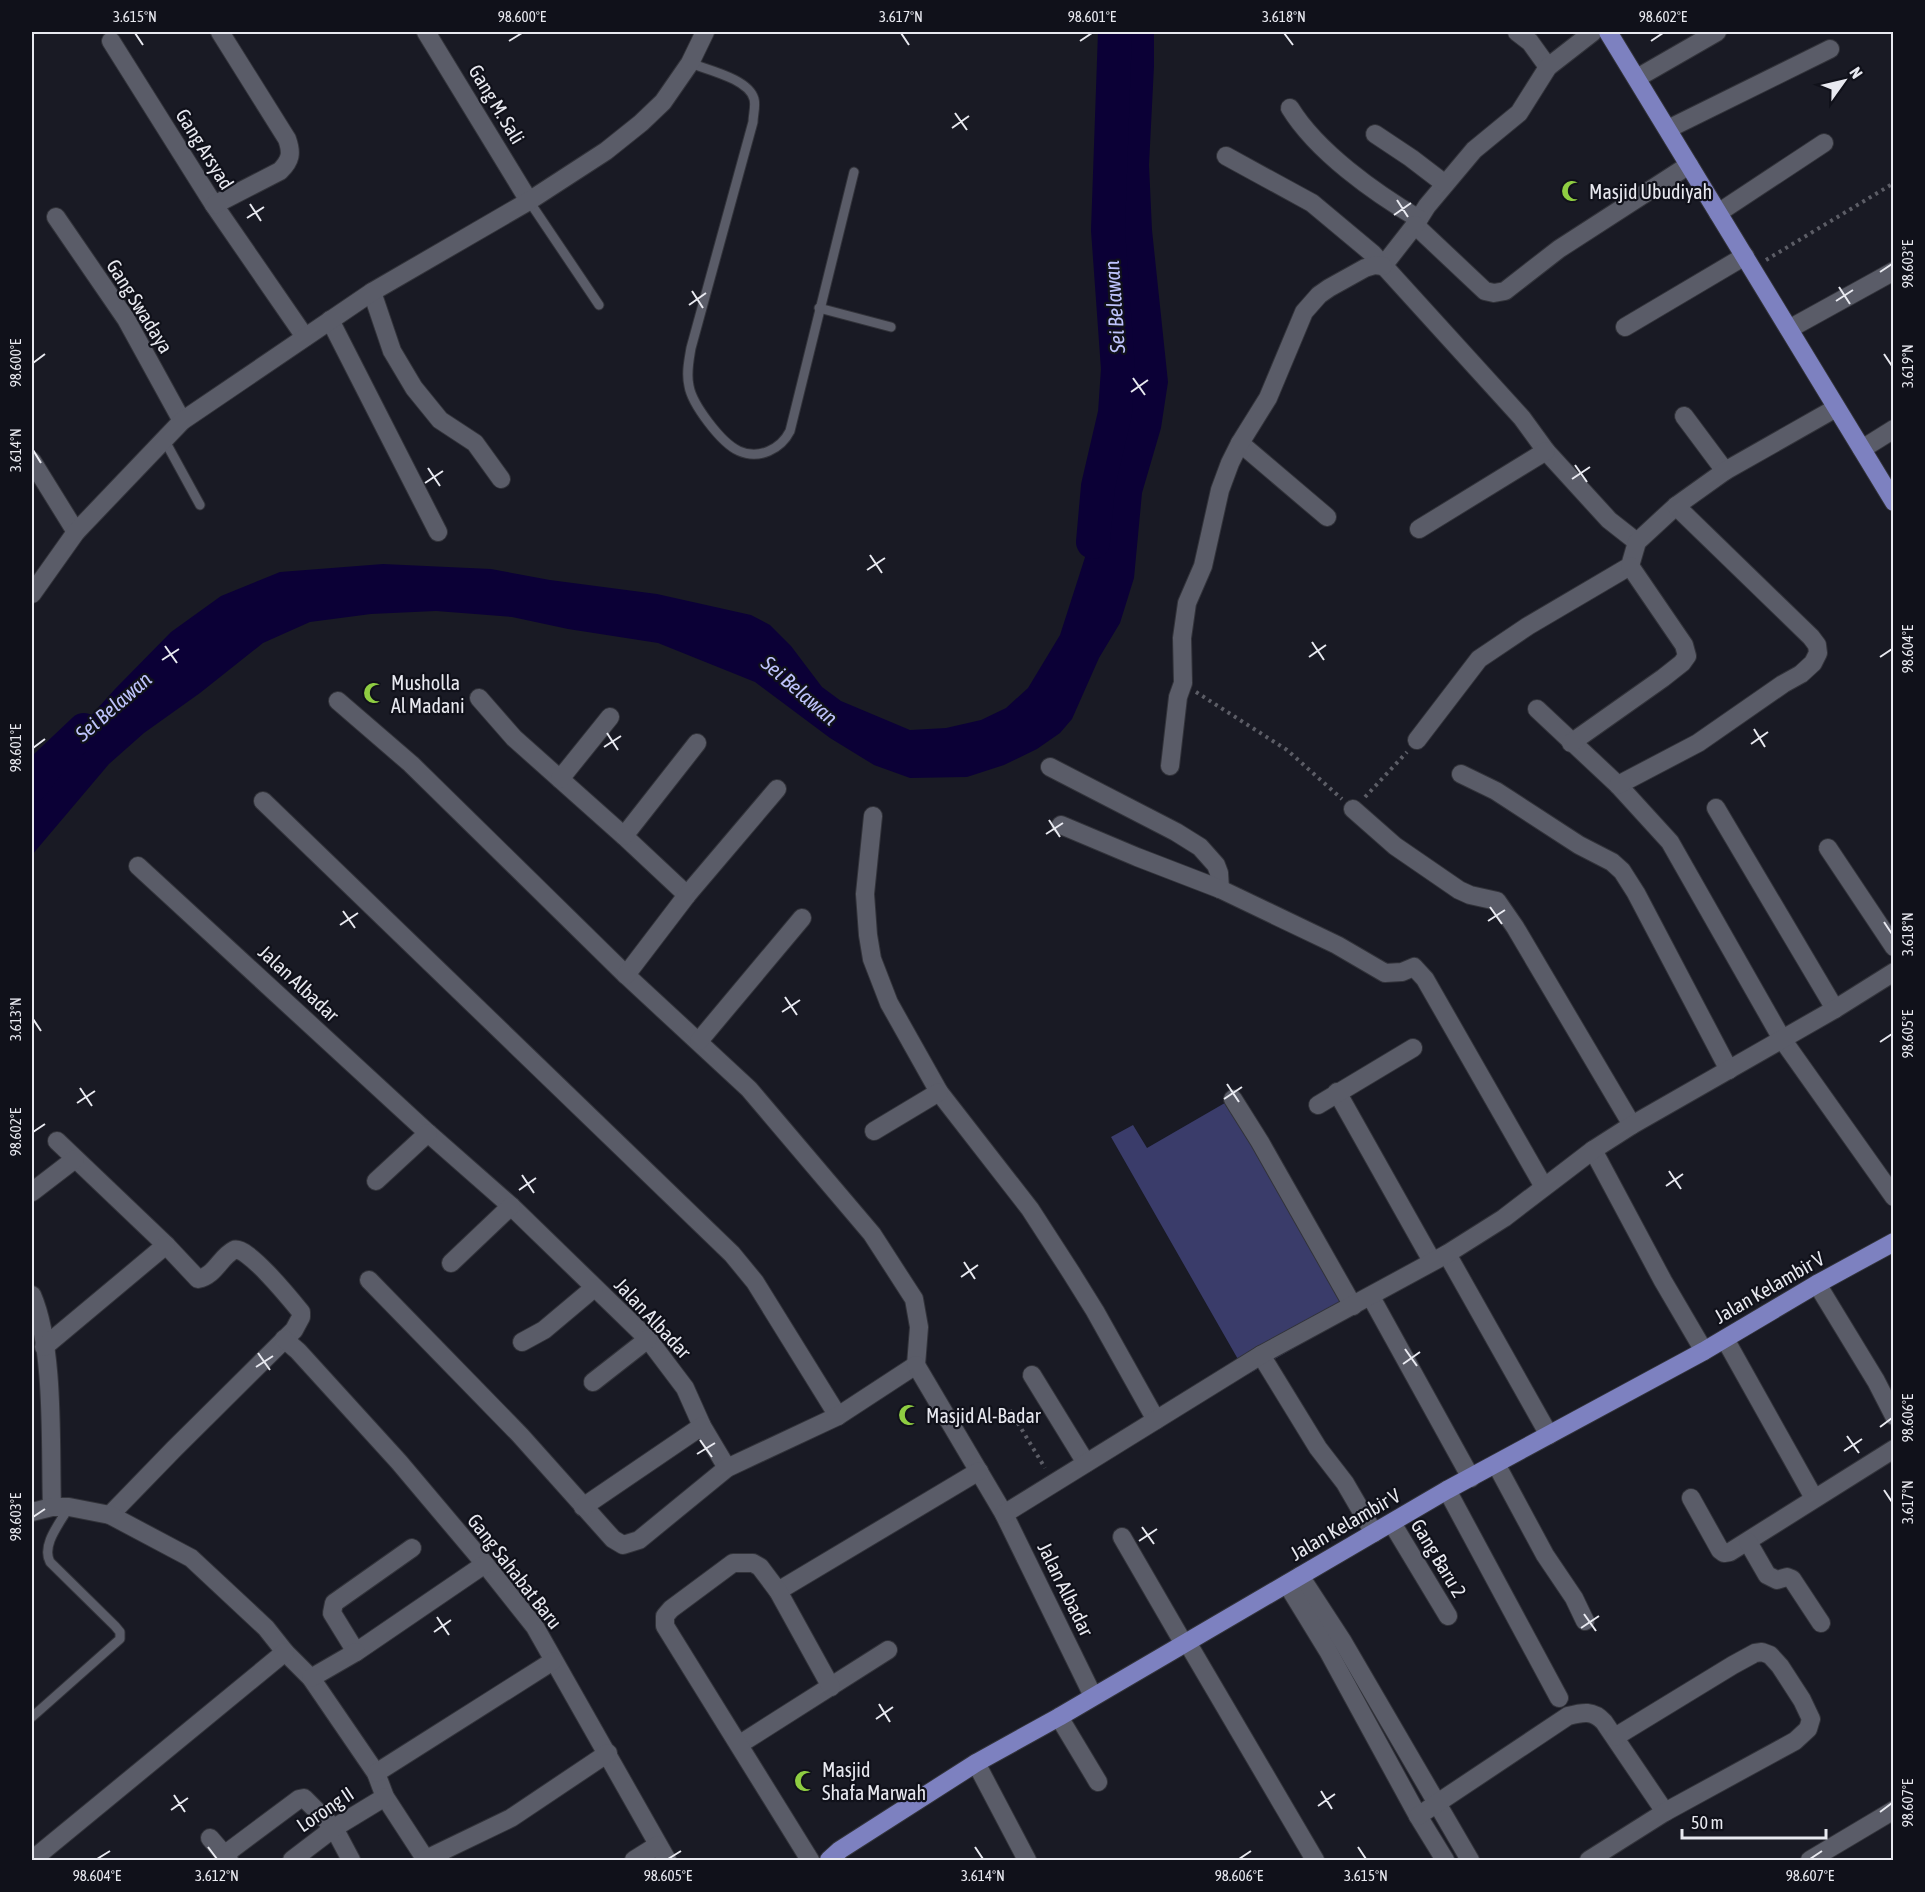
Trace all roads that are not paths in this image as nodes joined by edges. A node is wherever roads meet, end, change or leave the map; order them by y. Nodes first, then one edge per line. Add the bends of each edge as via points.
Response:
1 (220, 32) edge
2 (426, 32) edge
3 (705, 32) edge
4 (1517, 32) edge
5 (1593, 32) edge
6 (1608, 32) edge
7 (1717, 32) edge
8 (111, 40) dead end
9 (1830, 49) dead end
10 (690, 63) junction
11 (1548, 67) junction
12 (1637, 78) junction
13 (1290, 108) dead end
14 (1668, 129) junction
15 (1375, 134) dead end
16 (1824, 143) dead end
17 (1226, 156) dead end
18 (1689, 165) junction
19 (854, 172) dead end
20 (1445, 184) junction
21 (529, 201) junction
22 (214, 205) junction
23 (1718, 213) junction
24 (56, 217) dead end
25 (1417, 222) junction
26 (1748, 262) junction
27 (1383, 266) junction
28 (1893, 271) edge
29 (372, 292) junction
30 (599, 304) dead end
31 (819, 308) junction
32 (330, 320) junction
33 (891, 327) dead end
34 (1625, 327) dead end
35 (1789, 330) junction
36 (305, 337) junction
37 (1836, 408) junction
38 (1684, 416) dead end
39 (182, 421) junction
40 (1893, 429) edge
41 (165, 441) junction
42 (1240, 443) junction
43 (1862, 449) junction
44 (1546, 451) junction
45 (32, 461) edge
46 (1725, 471) junction
47 (501, 479) dead end
48 (1893, 502) edge
49 (200, 505) dead end
50 (1676, 506) junction
51 (1328, 516) dead end
52 (1419, 529) dead end
53 (76, 532) junction
54 (438, 532) dead end
55 (1637, 542) junction
56 (1630, 566) junction
57 (32, 594) edge
58 (479, 698) dead end
59 (338, 701) dead end
60 (1537, 709) dead end
61 (610, 717) dead end
62 (1417, 740) road end
63 (697, 743) dead end
64 (1571, 743) junction
65 (1170, 766) dead end
66 (1050, 767) dead end
67 (1461, 774) dead end
68 (560, 779) junction
69 (1618, 785) junction
70 (777, 789) dead end
71 (263, 801) dead end
72 (1716, 808) dead end
73 (1353, 809) road end
74 (873, 816) dead end
75 (1061, 825) dead end
76 (624, 836) junction
77 (1828, 848) dead end
78 (138, 866) dead end
79 (1220, 889) junction
80 (687, 895) junction
81 (802, 918) dead end
82 (1893, 947) edge
83 (1893, 972) edge
84 (626, 975) junction
85 (1834, 1009) junction
86 (1782, 1039) junction
87 (699, 1041) junction
88 (1413, 1048) dead end
89 (1729, 1070) junction
90 (939, 1092) junction
91 (1337, 1092) junction
92 (1233, 1099) dead end
93 (1318, 1105) dead end
94 (1632, 1125) junction
95 (874, 1131) dead end
96 (428, 1133) junction
97 (57, 1141) dead end
98 (1593, 1150) junction
99 (75, 1159) junction
100 (376, 1181) dead end
101 (1544, 1187) junction
102 (32, 1192) edge
103 (1893, 1197) edge
104 (511, 1206) junction
105 (166, 1245) junction
106 (1892, 1247) edge
107 (1439, 1257) junction
108 (451, 1263) dead end
109 (369, 1280) dead end
110 (1816, 1284) junction
111 (594, 1288) junction
112 (32, 1295) edge
113 (1371, 1296) junction
114 (1353, 1306) junction
115 (284, 1339) junction
116 (648, 1339) junction
117 (1725, 1339) junction
118 (522, 1342) dead end
119 (44, 1347) junction
120 (1704, 1351) junction
121 (1262, 1355) junction
122 (916, 1365) junction
123 (1032, 1375) dead end
124 (593, 1382) dead end
125 (838, 1416) junction
126 (1893, 1416) edge
127 (1156, 1420) junction
128 (702, 1426) junction
129 (1549, 1435) junction
130 (1893, 1449) edge
131 (1086, 1463) junction
132 (1496, 1464) junction
133 (727, 1468) junction
134 (978, 1471) junction
135 (1471, 1478) junction
136 (1447, 1490) junction
137 (1690, 1498) dead end
138 (1814, 1498) junction
139 (61, 1507) junction
140 (583, 1507) junction
141 (32, 1512) edge
142 (1004, 1514) junction
143 (110, 1515) junction
144 (1392, 1523) junction
145 (1374, 1533) junction
146 (1122, 1537) dead end
147 (1748, 1542) junction
148 (412, 1548) dead end
149 (485, 1564) junction
150 (1293, 1580) junction
151 (778, 1591) junction
152 (1448, 1616) dead end
153 (1585, 1621) dead end
154 (1821, 1623) dead end
155 (1186, 1643) junction
156 (888, 1650) dead end
157 (285, 1652) junction
158 (356, 1652) junction
159 (553, 1661) junction
160 (311, 1678) junction
161 (831, 1687) junction
162 (1093, 1696) junction
163 (1559, 1698) dead end
164 (32, 1717) edge
165 (1059, 1717) junction
166 (1615, 1737) junction
167 (740, 1744) junction
168 (608, 1753) junction
169 (976, 1763) junction
170 (376, 1773) junction
171 (1098, 1782) dead end
172 (385, 1797) junction
173 (1437, 1805) junction
174 (1893, 1810) edge
175 (1665, 1812) junction
176 (1418, 1816) junction
177 (334, 1828) junction
178 (210, 1838) dead end
179 (663, 1853) edge
180 (839, 1857) edge
181 (226, 1858) edge
182 (32, 1860) edge
183 (292, 1860) edge
184 (351, 1860) edge
185 (426, 1860) edge
186 (634, 1860) edge
187 (810, 1860) edge
188 (1027, 1860) edge
189 (1315, 1860) edge
190 (1445, 1860) edge
191 (1470, 1860) edge
192 (1589, 1860) edge
193 (1810, 1860) edge

1 - 22 street via 291,151 289,162 280,171
2 - 21 street, Gang M. Sali
3 - 10 street
4 - 11 street via 1530,42
5 - 11 street
6 - 12 main road
7 - 12 street
8 - 22 street, Gang Arsyad
9 - 14 street
10 - 21 street via 663,102 641,123
10 - 31 lane via 750,88 755,101 753,122 688,369 696,405 711,426 739,451 768,452 785,441
11 - 20 street via 1519,113 1483,141
12 - 14 main road
13 - 25 street via 1326,150
14 - 18 main road
15 - 20 street
16 - 23 street
17 - 27 street via 1312,203
18 - 23 main road
18 - 25 street via 1559,249 1505,291 1485,291
19 - 31 lane
20 - 25 street
21 - 29 street
21 - 30 lane
22 - 36 street, Gang Arsyad
23 - 26 main road
24 - 39 street, Gang Swadaya via 126,319
25 - 27 street
26 - 34 street
26 - 35 main road
27 - 42 street via 1365,268 1329,288 1304,312 1268,398
27 - 44 street via 1522,418
28 - 35 street
29 - 32 street
29 - 47 street via 392,351 414,388 440,420 475,443
31 - 33 lane
32 - 36 street
32 - 54 street
35 - 37 main road
36 - 39 street
37 - 43 main road
37 - 46 street
38 - 46 street
39 - 41 street
40 - 43 street
41 - 49 lane
41 - 53 street
42 - 51 street
42 - 65 street via 1220,490 1203,566 1187,603 1182,638 1183,683
43 - 48 main road
44 - 52 street
44 - 55 street via 1609,520
45 - 53 street
46 - 50 street
50 - 55 street
50 - 69 street via 1802,627 1817,645 1818,653 1802,674 1698,743
53 - 57 street
55 - 56 street
56 - 62 street via 1479,659
56 - 64 street via 1684,645 1687,656 1663,678
58 - 68 street via 514,738
59 - 84 street via 411,764
60 - 64 street
61 - 68 street
63 - 76 street
64 - 69 street
66 - 79 street via 1200,847 1216,865
67 - 89 street via 1496,791 1622,871
68 - 76 street
69 - 86 street via 1670,842
70 - 80 street
71 - 125 street via 732,1254 755,1282
72 - 85 street
73 - 94 street via 1395,846 1458,890 1497,901
74 - 90 street via 865,894 872,959 889,1003
75 - 79 street
76 - 80 street
77 - 82 street
78 - 96 street, Jalan Albadar
79 - 101 street via 1337,945 1385,973 1414,967 1418,970
80 - 84 street
81 - 87 street
83 - 85 street
84 - 87 street
85 - 86 street
86 - 89 street
86 - 103 street
87 - 122 street via 749,1089 872,1234 914,1299 919,1327
88 - 91 street
89 - 94 street
90 - 95 street
90 - 127 street via 1030,1209 1095,1311
91 - 93 street
91 - 107 street
92 - 114 street
94 - 98 street
96 - 100 street
96 - 104 street, Jalan Albadar
97 - 99 street
98 - 101 street
98 - 120 street
99 - 102 street
99 - 105 street
101 - 107 street via 1504,1218
104 - 108 street
104 - 111 street, Jalan Albadar
105 - 115 street via 198,1279 234,1250 247,1253 301,1312 298,1324
105 - 119 street
106 - 110 main road, Jalan Kelambir V
107 - 113 street
107 - 129 street
109 - 140 street via 520,1435
110 - 117 main road, Jalan Kelambir V
110 - 126 street
111 - 116 street, Jalan Albadar
111 - 118 street via 544,1330
112 - 119 street
113 - 114 street
113 - 135 street
114 - 121 street
115 - 143 street
115 - 149 street, Gang Sahabat Baru via 399,1462
116 - 124 street
116 - 128 street, Jalan Albadar via 685,1388
117 - 120 main road, Jalan Kelambir V
117 - 138 street
119 - 139 street
120 - 129 main road, Jalan Kelambir V
121 - 127 street
121 - 145 street
122 - 125 street
122 - 134 street, Jalan Albadar
123 - 131 street
125 - 133 street
127 - 131 street
128 - 133 street, Jalan Albadar
128 - 140 street
129 - 132 main road, Jalan Kelambir V
130 - 138 street
131 - 142 street
132 - 135 main road, Jalan Kelambir V
132 - 153 street
133 - 140 street via 628,1545 618,1543
134 - 142 street, Jalan Albadar
134 - 151 street
135 - 136 main road, Jalan Kelambir V
136 - 144 main road, Jalan Kelambir V
136 - 163 street
137 - 147 street via 1724,1553
138 - 147 street
139 - 141 street
139 - 143 street
139 - 164 lane via 46,1555 115,1626 120,1639
142 - 162 street, Jalan Albadar
143 - 157 street via 190,1558 266,1628
144 - 145 main road, Jalan Kelambir V
144 - 152 street, Gang Baru 2
145 - 150 main road, Jalan Kelambir V
146 - 155 street
147 - 154 street via 1767,1575 1777,1580 1792,1579
148 - 158 street via 334,1603 332,1613
149 - 158 street
149 - 159 street, Gang Sahabat Baru via 535,1627
150 - 155 main road, Jalan Kelambir V
150 - 173 street via 1342,1642
150 - 176 street
151 - 161 street
151 - 167 street via 760,1567 733,1563 683,1598 665,1616 665,1626
155 - 162 main road, Jalan Kelambir V
155 - 189 street
156 - 161 street
157 - 160 street
157 - 182 street
158 - 160 street
159 - 168 street, Gang Sahabat Baru
159 - 170 street
160 - 170 street
161 - 167 street
162 - 165 main road, Jalan Kelambir V
165 - 169 main road, Jalan Kelambir V
165 - 171 street
166 - 173 street via 1598,1716 1588,1712 1568,1716
166 - 175 street
166 - 175 street via 1755,1653 1770,1655 1791,1681 1811,1719 1808,1729 1795,1741
167 - 187 street
168 - 179 street, Gang Sahabat Baru
168 - 185 street via 511,1818
169 - 180 main road, Jalan Kelambir V
169 - 188 street
170 - 172 street
172 - 177 street, Lorong II
172 - 185 street
173 - 176 street
173 - 191 street
174 - 193 street
175 - 192 street
176 - 190 street
177 - 181 street via 308,1801 299,1799
177 - 183 street, Lorong II
177 - 184 street
178 - 181 street
179 - 186 street

